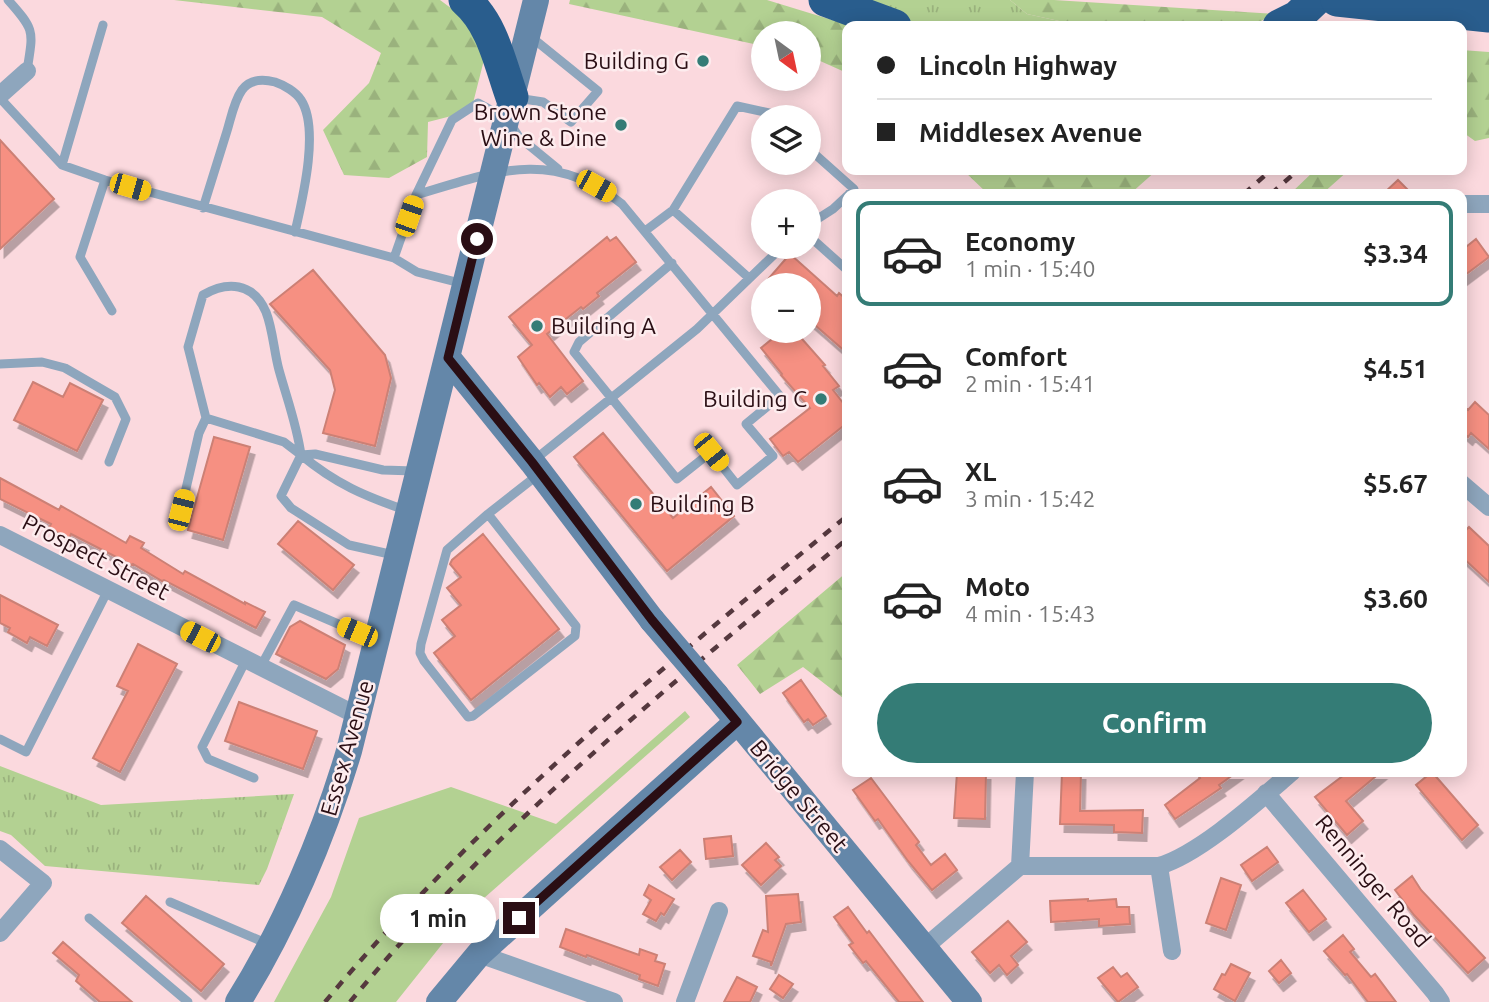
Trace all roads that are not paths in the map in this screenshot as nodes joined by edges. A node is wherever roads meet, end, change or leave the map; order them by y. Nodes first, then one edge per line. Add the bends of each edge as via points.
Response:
1 (8, 0) edge
2 (465, 0) edge
3 (536, 0) edge
4 (825, 0) edge
5 (1315, 0) edge
6 (1337, 0) edge
7 (1489, 16) edge
8 (882, 21) edge
9 (1288, 21) edge
10 (103, 25) dead end
11 (528, 35) junction
12 (27, 71) joint
13 (0, 96) edge
14 (509, 108) junction
15 (751, 109) edge
16 (821, 161) edge
17 (62, 165) junction
18 (559, 170) junction
19 (494, 172) junction
20 (105, 180) junction
21 (848, 189) edge
22 (416, 195) junction
23 (842, 201) edge
24 (1467, 204) edge
25 (1489, 204) edge
26 (203, 208) junction
27 (673, 210) junction
28 (821, 217) edge
29 (645, 231) junction
30 (295, 232) junction
31 (821, 247) edge
32 (394, 258) junction
33 (769, 259) edge
34 (672, 263) junction
35 (842, 266) edge
36 (749, 278) junction
37 (465, 284) junction
38 (112, 311) dead end
39 (714, 313) junction
40 (448, 358) junction
41 (0, 364) edge
42 (611, 400) junction
43 (206, 418) junction
44 (300, 454) junction
45 (109, 462) dead end
46 (536, 468) junction
47 (419, 471) junction
48 (1467, 488) edge
49 (1489, 507) edge
50 (181, 510) dead end
51 (410, 511) junction
52 (488, 514) junction
53 (0, 535) edge
54 (400, 556) junction
55 (108, 590) junction
56 (378, 640) junction
57 (253, 664) junction
58 (358, 716) junction
59 (737, 722) junction
60 (0, 739) edge
61 (1025, 777) edge
62 (1286, 777) edge
63 (254, 778) dead end
64 (1266, 793) junction
65 (0, 849) edge
66 (1020, 866) junction
67 (1159, 866) junction
68 (170, 902) dead end
69 (719, 911) dead end
70 (89, 918) dead end
71 (0, 933) edge
72 (270, 945) junction
73 (925, 947) junction
74 (1172, 951) dead end
75 (479, 954) junction
76 (188, 1002) edge
77 (238, 1002) edge
78 (439, 1002) edge
79 (614, 1002) edge
80 (685, 1002) edge
81 (969, 1002) edge
82 (1441, 1002) edge

1 - 12 lane via 30,27
2 - 14 highway via 489,32
3 - 11 street, Essex Avenue
4 - 8 highway
5 - 9 highway
6 - 7 highway, bridge
10 - 17 lane
11 - 14 street, Essex Avenue
11 - 14 lane via 598,91 571,122 543,102
12 - 13 street
13 - 17 lane
14 - 18 lane via 519,137
14 - 19 street, Essex Avenue
14 - 22 lane via 478,103 452,120
15 - 27 lane via 737,106
16 - 21 lane
17 - 20 lane
18 - 19 lane
18 - 29 lane via 609,193
19 - 22 lane
19 - 37 street, Essex Avenue
20 - 26 lane
20 - 38 lane via 80,257
22 - 32 lane
23 - 28 lane
24 - 25 street
26 - 30 lane
26 - 30 lane via 238,98 253,81 264,79 295,94 308,118 308,176
27 - 29 lane
27 - 36 lane
29 - 34 lane
30 - 32 lane
31 - 35 lane
32 - 37 lane via 417,272
33 - 36 lane
34 - 39 lane
34 - 42 lane via 575,347 574,352
36 - 39 lane
37 - 40 street, Essex Avenue
39 - 42 lane
39 - 42 lane via 780,396 746,424 773,456 737,485 711,452 677,479
40 - 46 street, Bridge Street
40 - 47 street, Essex Avenue
41 - 45 lane via 42,362 65,368 115,397 126,419
42 - 46 lane
43 - 44 lane via 284,442
43 - 44 lane via 188,347 203,295 232,284 250,293 265,311 297,425
43 - 50 lane
44 - 47 lane via 383,470
44 - 51 lane via 362,496
44 - 54 lane via 281,496 291,508 349,545
46 - 52 lane
46 - 59 street, Bridge Street, bridge
47 - 51 street, Essex Avenue
48 - 49 street
51 - 54 street, Essex Avenue
52 - 52 lane via 447,550 420,653 468,717 577,630
53 - 55 street, Prospect Street
54 - 56 street, Essex Avenue
55 - 57 street, Prospect Street
55 - 60 lane via 26,752
56 - 57 lane via 294,606
56 - 58 street, Essex Avenue
57 - 58 street, Prospect Street
57 - 63 lane via 202,747 208,760
58 - 72 street, Essex Avenue via 331,810
59 - 73 street, Bridge Street
59 - 75 street
61 - 66 street
62 - 64 street
64 - 67 street via 1195,849
64 - 82 street, Renninger Road
65 - 71 street via 43,883
66 - 67 street
66 - 73 street
67 - 74 street
68 - 72 lane
69 - 80 street
70 - 76 lane
72 - 77 street, Essex Avenue
73 - 81 street, Bridge Street
75 - 78 street
75 - 79 street

